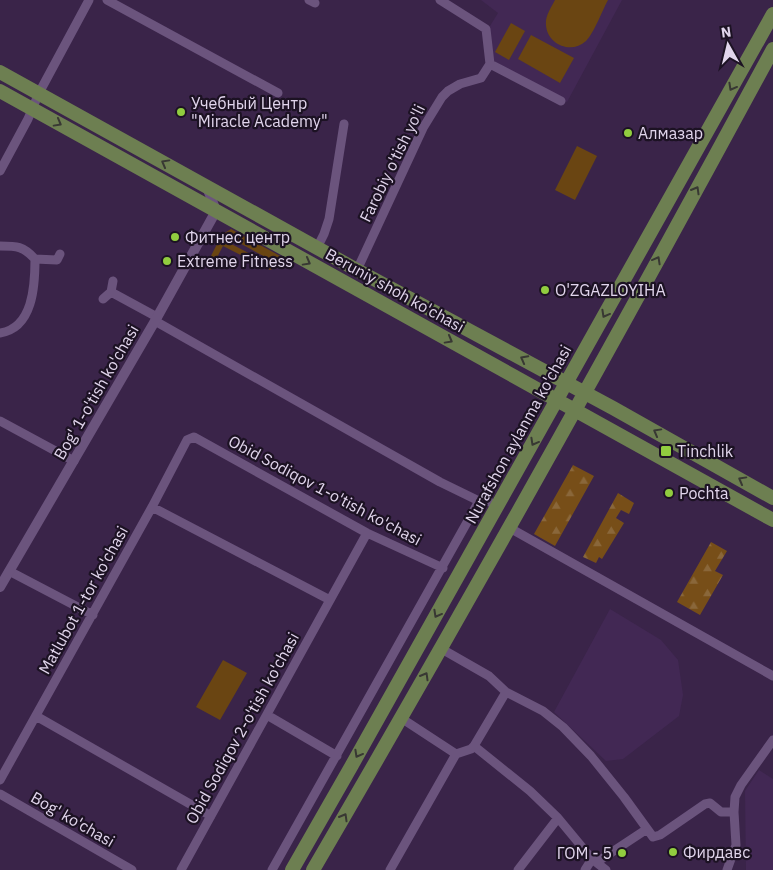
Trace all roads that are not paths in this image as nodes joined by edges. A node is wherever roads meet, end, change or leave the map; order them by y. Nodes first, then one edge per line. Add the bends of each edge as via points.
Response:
1 (89, 0) edge
2 (108, 0) edge
3 (440, 0) edge
4 (773, 14) edge
5 (773, 49) edge
6 (490, 64) junction
7 (0, 72) edge
8 (0, 91) edge
9 (38, 93) junction
10 (278, 93) dead end
11 (561, 101) dead end
12 (32, 109) junction
13 (344, 124) dead end
14 (690, 163) junction
15 (0, 171) edge
16 (706, 172) junction
17 (207, 187) junction
18 (245, 208) junction
19 (216, 212) junction
20 (656, 223) junction
21 (672, 232) junction
22 (0, 246) edge
23 (317, 248) junction
24 (60, 254) dead end
25 (35, 259) junction
26 (357, 270) junction
27 (113, 281) dead end
28 (111, 292) junction
29 (103, 299) dead end
30 (156, 319) junction
31 (0, 333) edge
32 (567, 382) junction
33 (584, 392) junction
34 (558, 400) junction
35 (574, 409) junction
36 (0, 421) edge
37 (194, 437) joint
38 (74, 461) junction
39 (773, 498) edge
40 (479, 501) junction
41 (498, 506) junction
42 (152, 507) junction
43 (773, 520) edge
44 (508, 527) junction
45 (367, 533) junction
46 (443, 568) junction
47 (9, 571) junction
48 (454, 584) junction
49 (0, 587) edge
50 (471, 594) junction
51 (330, 600) junction
52 (93, 615) junction
53 (440, 648) junction
54 (773, 676) edge
55 (506, 692) junction
56 (267, 715) junction
57 (36, 716) junction
58 (401, 718) junction
59 (372, 729) junction
60 (389, 739) junction
61 (773, 740) edge
62 (474, 746) junction
63 (456, 754) junction
64 (337, 756) junction
65 (0, 780) edge
66 (1, 797) edge
67 (734, 812) junction
68 (211, 816) junction
69 (558, 818) junction
70 (647, 829) junction
71 (595, 860) junction
72 (731, 869) edge
73 (132, 870) edge
74 (181, 870) edge
75 (272, 870) edge
76 (292, 870) edge
77 (314, 870) edge
78 (390, 870) edge
79 (518, 870) edge
80 (585, 870) edge
81 (606, 870) edge

1 - 9 street
2 - 10 street
3 - 6 street via 486,29
4 -> 14 main road, Nurafshon aylanma ko'chasi
5 - 16 main road
6 - 11 street
6 - 26 street, Farobiy o'tish yo'li via 481,78 452,88 437,105 423,128
7 - 9 main road, Beruniy shoh ko'chasi
8 - 12 main road, Beruniy shoh ko'chasi
9 - 12 street
17 -> 9 main road, Beruniy shoh ko'chasi
12 - 15 street
12 -> 19 main road, Beruniy shoh ko'chasi
13 - 23 street via 329,219
14 - 16 main road
14 - 20 main road, Nurafshon aylanma ko'chasi
21 -> 16 main road
17 - 18 main road, Beruniy shoh ko'chasi
17 - 19 street
18 - 19 street
18 - 23 main road, Beruniy shoh ko'chasi
19 - 30 street, Bog' 1-o'tish ko'chasi
19 -> 34 main road, Beruniy shoh ko'chasi
20 - 21 main road via 667,223
20 -> 32 main road, Nurafshon aylanma ko'chasi
33 -> 21 main road
22 - 25 street via 18,246
23 - 26 main road, Beruniy shoh ko'chasi
24 - 25 street via 57,260
25 - 31 street via 34,296 14,330
32 -> 26 main road, Beruniy shoh ko'chasi
27 - 28 street
28 - 29 street
28 - 30 street
30 - 38 street, Bog' 1-o'tish ko'chasi
30 - 40 street via 440,482
32 - 33 main road, Beruniy shoh ko'chasi
32 - 34 main road, Nurafshon aylanma ko'chasi
33 - 35 main road
39 -> 33 main road, Beruniy shoh ko'chasi
34 - 35 main road, Beruniy shoh ko'chasi
34 -> 41 main road, Nurafshon aylanma ko'chasi
35 - 43 main road, Beruniy shoh ko'chasi
35 - 44 main road
36 - 38 street
37 - 42 street, Matlubot 1-tor ko'chasi via 187,440
37 - 45 street, Obid Sodiqov 1-o'tish ko'chasi
38 - 47 street, Bog' 1-o'tish ko'chasi
40 - 41 street
40 - 46 street
41 - 48 main road, Nurafshon aylanma ko'chasi
42 - 51 street
42 - 52 street, Matlubot 1-tor ko'chasi
44 - 50 main road
44 - 54 street
45 - 46 street, Obid Sodiqov 1-o'tish ko'chasi
45 - 51 street, Obid Sodiqov 2-o'tish ko'chasi
46 - 64 street
47 - 49 street, Bog' 1-o'tish ko'chasi
47 - 52 street
48 - 50 main road via 466,583
48 -> 59 main road, Nurafshon aylanma ko'chasi
50 - 53 main road
51 - 56 street, Obid Sodiqov 2-o'tish ko'chasi
52 - 57 street, Matlubot 1-tor ko'chasi
53 - 55 street via 489,676
58 -> 53 main road
55 - 62 street
55 - 70 street via 543,711 563,727 591,756
56 - 64 street
56 - 68 street, Obid Sodiqov 2-o'tish ko'chasi
57 - 65 street, Matlubot 1-tor ko'chasi
57 - 68 street
58 - 60 main road
58 - 63 street
59 - 60 main road via 377,740
59 -> 76 main road, Nurafshon aylanma ko'chasi
77 -> 60 main road
61 - 67 street via 738,791
62 - 63 street
62 - 69 street
63 - 78 street
64 - 75 street
66 - 73 street, Bog' ko'chasi
67 - 70 street via 721,812 710,803 655,838
67 - 72 street via 736,845
68 - 74 street, Obid Sodiqov 2-o'tish ko'chasi
69 - 71 street
69 - 79 street
70 - 71 street
71 - 80 street
71 - 81 street

